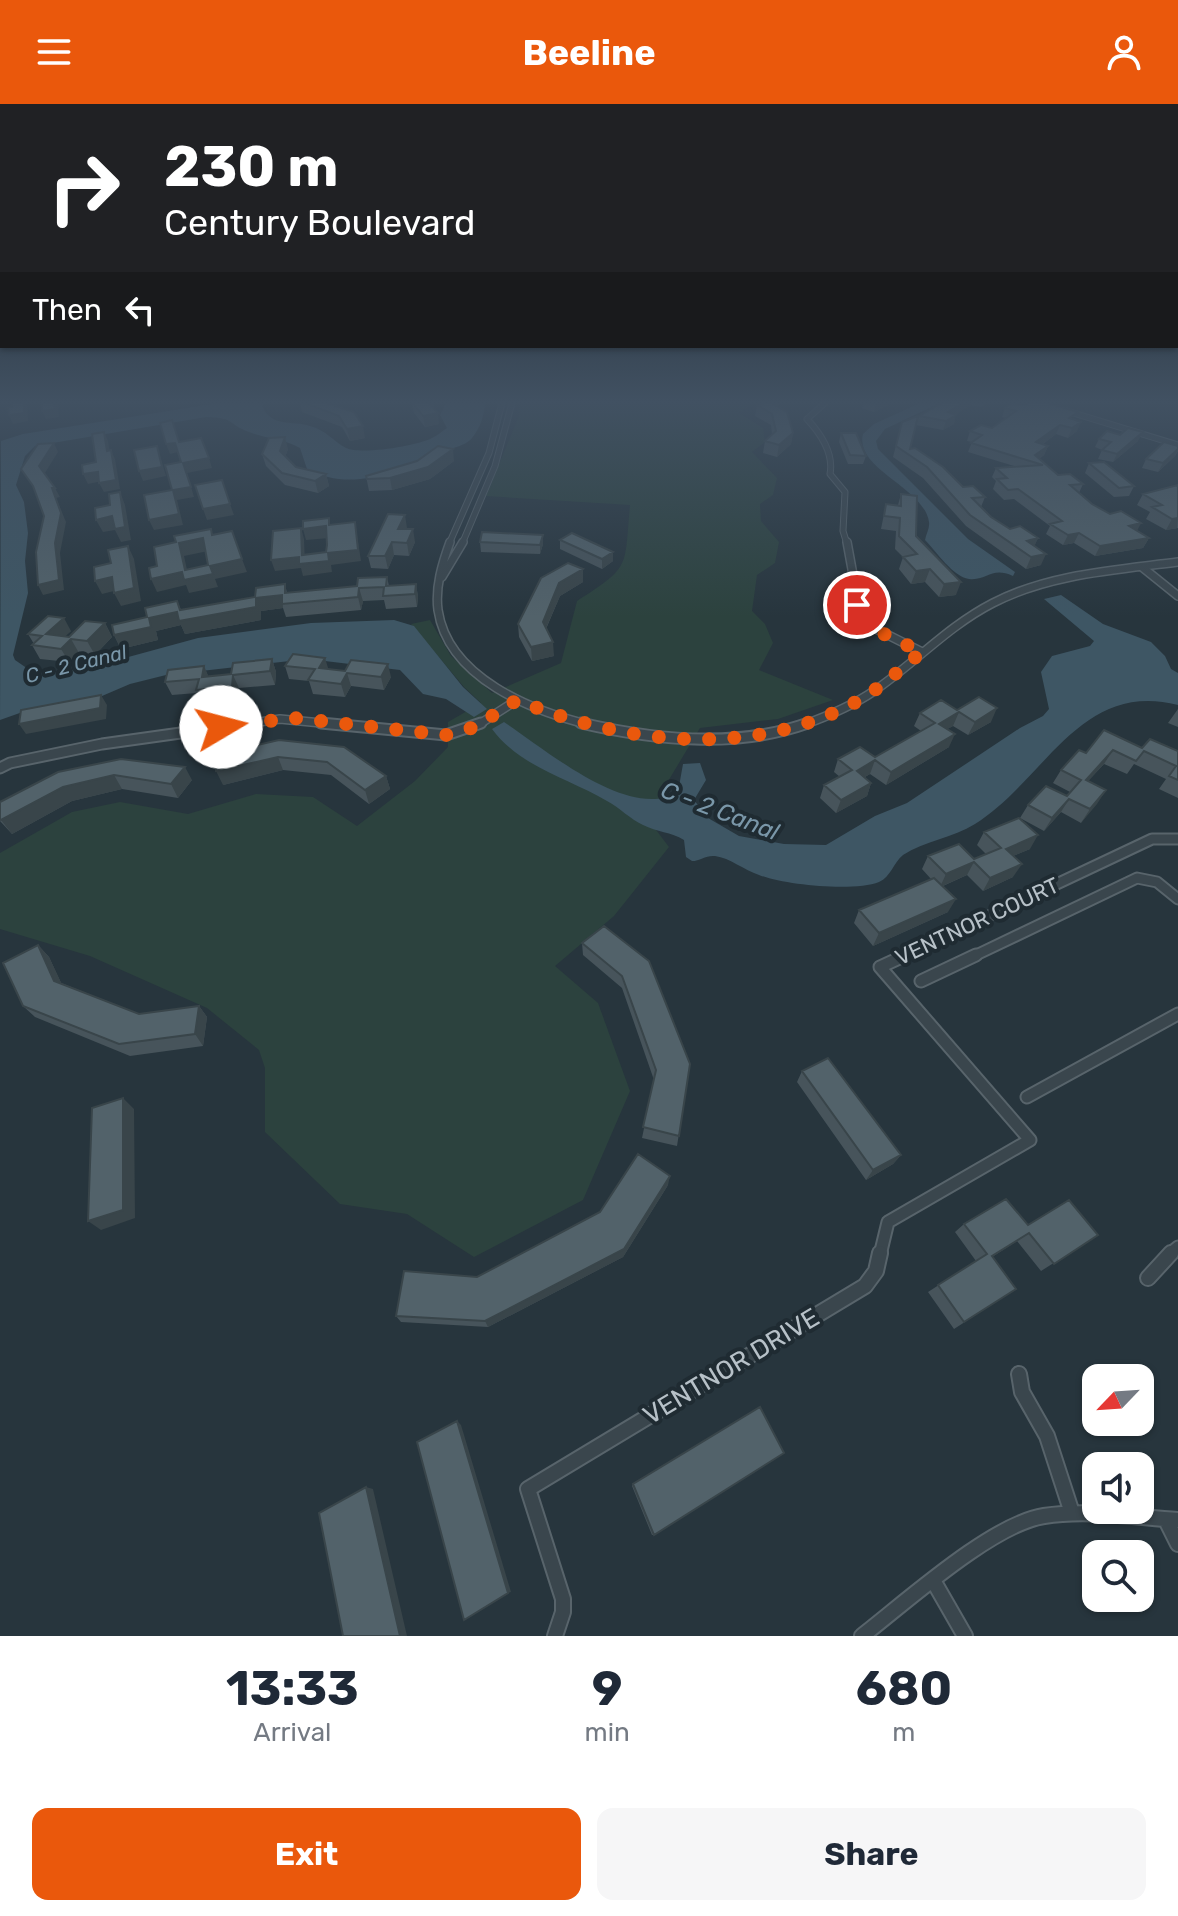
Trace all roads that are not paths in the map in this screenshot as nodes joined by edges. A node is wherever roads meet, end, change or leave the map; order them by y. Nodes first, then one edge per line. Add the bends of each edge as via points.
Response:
1 (478, 474) edge
2 (490, 474) edge
3 (830, 474) edge
4 (1178, 562) edge
5 (1142, 567) junction
6 (442, 577) junction
7 (1178, 596) edge
8 (922, 652) junction
9 (517, 700) junction
10 (0, 768) edge
11 (1178, 839) edge
12 (1178, 899) edge
13 (921, 981) dead end
14 (1178, 1014) edge
15 (1027, 1097) dead end
16 (1030, 1140) joint
17 (1178, 1247) edge
18 (1148, 1278) dead end
19 (1019, 1374) dead end
20 (1072, 1513) junction
21 (1173, 1521) edge
22 (1178, 1544) edge
23 (934, 1582) junction
24 (555, 1636) edge
25 (862, 1636) edge
26 (965, 1636) edge

1 - 6 street
2 - 6 street via 453,563
3 - 8 street via 845,492 843,531 860,613 874,628
4 - 5 street
5 - 7 street
5 - 8 street via 1077,576 1009,595
6 - 9 street via 437,602 448,638 473,669
8 - 9 street via 856,703 799,726 758,734 686,739 637,735 555,716
9 - 10 street via 475,727 446,735 280,719 102,744
11 - 16 street, VENTNOR COURT via 1152,839 880,967
12 - 13 street via 1157,882 1134,880
14 - 15 street
16 - 24 street, VENTNOR DRIVE via 888,1222 876,1276 865,1286 528,1489 563,1599
17 - 18 street
19 - 20 street via 1022,1392 1047,1436
20 - 21 street
20 - 23 street via 1041,1516 1003,1529
21 - 22 street
23 - 25 street
23 - 26 street

